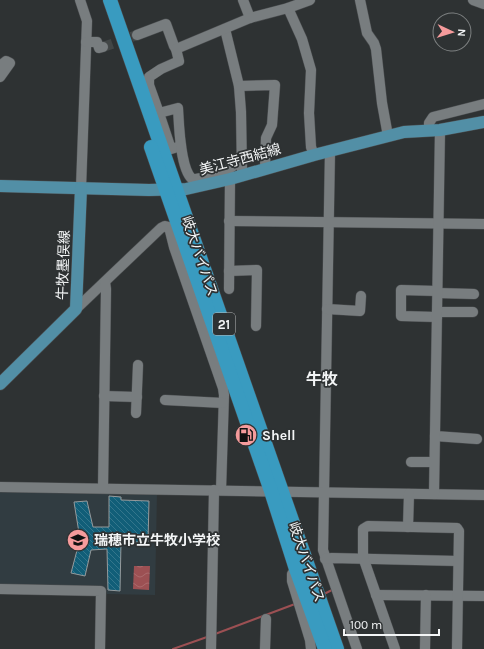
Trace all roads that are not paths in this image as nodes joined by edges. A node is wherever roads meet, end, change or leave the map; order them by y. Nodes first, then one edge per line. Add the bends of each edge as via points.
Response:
1 (80, 0) edge
2 (100, 0) edge
3 (110, 0) edge
4 (243, 0) edge
5 (310, 0) edge
6 (360, 0) edge
7 (473, 0) edge
8 (484, 4) edge
9 (286, 6) edge
10 (250, 18) junction
11 (225, 29) junction
12 (137, 35) tunnel mouth
13 (86, 42) junction
14 (103, 47) tunnel mouth
15 (176, 50) junction
16 (0, 66) edge
17 (0, 77) edge
18 (239, 86) junction
19 (484, 104) edge
20 (159, 113) junction
21 (484, 122) edge
22 (434, 130) junction
23 (388, 136) junction
24 (181, 146) junction
25 (330, 151) junction
26 (314, 155) junction
27 (265, 168) junction
28 (242, 170) junction
29 (230, 179) junction
30 (0, 186) edge
31 (81, 188) junction
32 (171, 189) junction
33 (228, 221) junction
34 (328, 222) junction
35 (439, 224) junction
36 (484, 224) edge
37 (228, 270) junction
38 (105, 282) junction
39 (229, 288) dead end
40 (437, 292) junction
41 (474, 294) dead end
42 (361, 296) dead end
43 (76, 309) junction
44 (327, 309) junction
45 (474, 312) dead end
46 (437, 314) junction
47 (256, 326) dead end
48 (138, 365) dead end
49 (0, 384) edge
50 (104, 396) junction
51 (137, 397) junction
52 (168, 399) dead end
53 (223, 403) junction
54 (136, 413) dead end
55 (435, 436) junction
56 (478, 439) dead end
57 (411, 462) dead end
58 (434, 462) junction
59 (0, 487) edge
60 (103, 488) junction
61 (218, 490) junction
62 (277, 491) junction
63 (324, 492) junction
64 (409, 494) junction
65 (434, 494) junction
66 (484, 494) edge
67 (408, 527) junction
68 (325, 559) junction
69 (364, 560) junction
70 (458, 561) junction
71 (296, 569) junction
72 (0, 589) edge
73 (376, 595) junction
74 (426, 595) junction
75 (458, 596) junction
76 (484, 596) edge
77 (266, 619) dead end
78 (100, 649) edge
79 (211, 649) edge
80 (265, 649) edge
81 (311, 649) edge
82 (325, 649) edge
83 (337, 649) edge
84 (358, 649) edge
85 (395, 649) edge
86 (425, 649) edge
87 (457, 649) edge

1 - 13 street via 87,21
2 - 32 highway, 岐大バイパス / 21
3 - 32 highway, 岐大バイパス / 21
4 - 10 street
5 - 9 street
6 - 23 street via 367,34 376,50
7 - 8 street
9 - 10 street
9 - 26 street via 302,39 311,70 311,147
10 - 11 street
11 - 15 street
11 - 18 street
12 - 15 street via 166,24
13 - 14 street via 97,42 99,48
13 - 31 street
15 - 20 street via 179,61 148,77
16 - 17 street via 6,61 10,63
18 - 27 street via 276,85 272,125 266,138
18 - 28 street
19 - 22 street via 433,117 429,123
20 - 24 street via 171,149
20 - 24 street via 178,108
21 - 22 main road, 美江寺西結線
22 - 23 main road, 美江寺西結線
22 - 35 street via 439,173
23 - 25 main road, 美江寺西結線
24 - 28 street via 186,168 192,179 222,174 236,164
25 - 26 main road, 美江寺西結線
25 - 34 street
26 - 27 main road, 美江寺西結線
27 - 28 main road, 美江寺西結線
28 - 29 main road, 美江寺西結線
29 - 32 main road, 美江寺西結線 via 186,189
29 - 33 street
30 - 31 main road, 美江寺西結線
31 - 32 main road, 美江寺西結線
31 - 43 main road, 牛牧墨俣線
32 - 62 highway, 岐大バイパス / 21
33 - 34 street
33 - 37 street
34 - 35 street
34 - 44 street
35 - 36 street
35 - 40 street
37 - 39 street
37 - 47 street via 257,270
38 - 43 street
38 - 50 street
38 - 53 street via 161,228 169,227 223,388
40 - 41 street
40 - 46 street
40 - 46 street via 401,290 401,316
42 - 44 street via 360,311
43 - 49 main road, 牛牧墨俣線
44 - 63 street
45 - 46 street
46 - 55 street
48 - 51 street
50 - 51 street
50 - 60 street
51 - 54 street
52 - 53 street
53 - 61 street
55 - 56 street
55 - 58 street
57 - 58 street
58 - 65 street
59 - 60 street
60 - 61 street
61 - 62 street
61 - 79 street
62 - 63 street
62 - 71 highway, 岐大バイパス / 21
62 - 83 highway, 岐大バイパス / 21
63 - 64 street
63 - 68 street
64 - 65 street
64 - 67 street
65 - 66 street
67 - 69 street via 368,526 363,529
67 - 70 street via 457,528
68 - 69 street
68 - 84 street
69 - 70 street
69 - 73 street
70 - 75 street
71 - 81 street via 292,574 292,581
71 - 82 highway, 岐大バイパス / 21
72 - 78 street via 101,591
73 - 74 street
73 - 85 street
74 - 75 street
74 - 86 street
75 - 76 street
75 - 87 street
77 - 80 street

